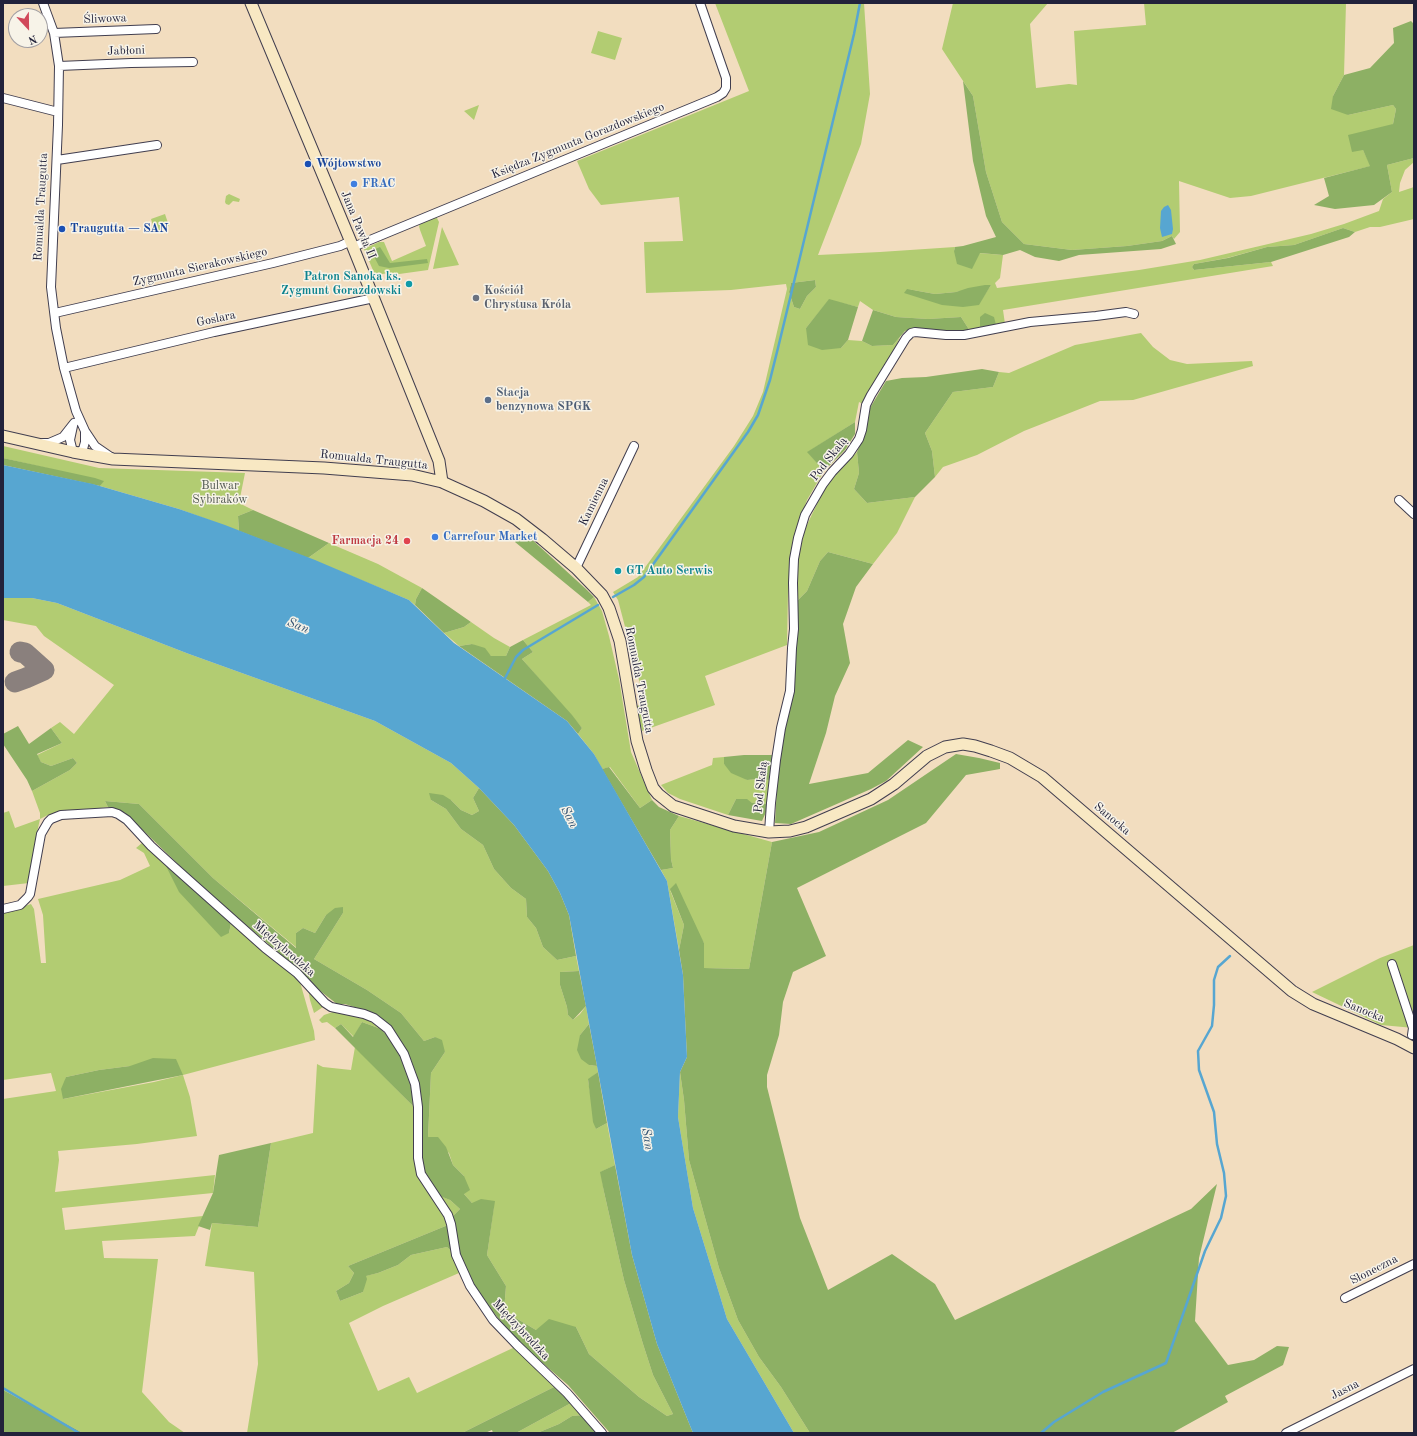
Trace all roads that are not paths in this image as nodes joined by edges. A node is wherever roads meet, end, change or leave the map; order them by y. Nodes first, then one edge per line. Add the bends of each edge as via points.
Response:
1 (43, 3) edge
2 (251, 3) edge
3 (700, 3) edge
4 (156, 29) dead end
5 (54, 33) junction
6 (193, 62) dead end
7 (59, 66) junction
8 (3, 98) edge
9 (58, 112) junction
10 (157, 145) dead end
11 (57, 160) junction
12 (352, 244) junction
13 (374, 298) junction
14 (55, 313) junction
15 (1134, 314) dead end
16 (64, 368) junction
17 (76, 411) junction
18 (74, 423) junction
19 (85, 431) junction
20 (3, 436) edge
21 (34, 444) junction
22 (634, 446) dead end
23 (75, 453) junction
24 (113, 459) junction
25 (442, 482) junction
26 (1399, 500) dead end
27 (1414, 514) edge
28 (576, 568) junction
29 (769, 832) junction
30 (3, 910) edge
31 (1392, 964) dead end
32 (1412, 1035) dead end
33 (1414, 1048) edge
34 (1414, 1264) edge
35 (1345, 1298) dead end
36 (1414, 1369) edge
37 (602, 1433) edge
38 (1286, 1433) edge

1 - 5 street, Romualda Traugutta
2 - 12 street, Jana Pawła II
3 - 12 street, Księdza Zygmunta Gorazdowskiego via 726,78 723,93
4 - 5 street, Śliwowa
5 - 7 street, Romualda Traugutta
6 - 7 street, Jabłoni
7 - 9 street, Romualda Traugutta
8 - 9 street
9 - 11 street, Romualda Traugutta
10 - 11 street
11 - 14 street, Romualda Traugutta via 51,287
12 - 13 street, Jana Pawła II
12 - 14 street, Zygmunta Sierakowskiego
13 - 16 street, Goslara via 214,332
13 - 25 street, Jana Pawła II via 439,461
14 - 16 street, Romualda Traugutta
15 - 29 street, Pod Skałą via 1126,312 1030,322 964,335 915,332 906,338 866,405 862,430 856,443 823,484 805,515 798,538 794,559 794,628 790,691 776,760
16 - 17 street, Romualda Traugutta
17 - 18 street, Romualda Traugutta
17 - 19 street, Romualda Traugutta
18 - 21 street via 57,440
18 - 23 street, Romualda Traugutta via 70,440
19 - 23 street via 83,449
19 - 24 street, Romualda Traugutta via 95,446
20 - 21 street
21 - 23 street
22 - 28 street, Kamienna
23 - 24 street, Romualda Traugutta
24 - 25 street, Romualda Traugutta via 324,468 412,475
25 - 28 street, Romualda Traugutta via 516,519
26 - 27 street
28 - 29 street, Romualda Traugutta via 602,595 614,621 637,741 649,779 658,794 673,806 709,819
29 - 33 street, Sanocka via 797,830 871,799 894,784 927,756 945,747 963,744 991,751 1010,758 1042,777 1292,991 1313,1004
30 - 37 street, Międzybrodzka via 20,905 30,894 41,834 51,819 112,812 127,820 150,846 265,948 297,973 330,1007 364,1014 385,1026 399,1044 412,1075 418,1107 419,1166 425,1181 448,1215 456,1255 470,1286 493,1320 567,1393
31 - 32 street via 1414,1028
34 - 35 street, Słoneczna
36 - 38 street, Jasna

